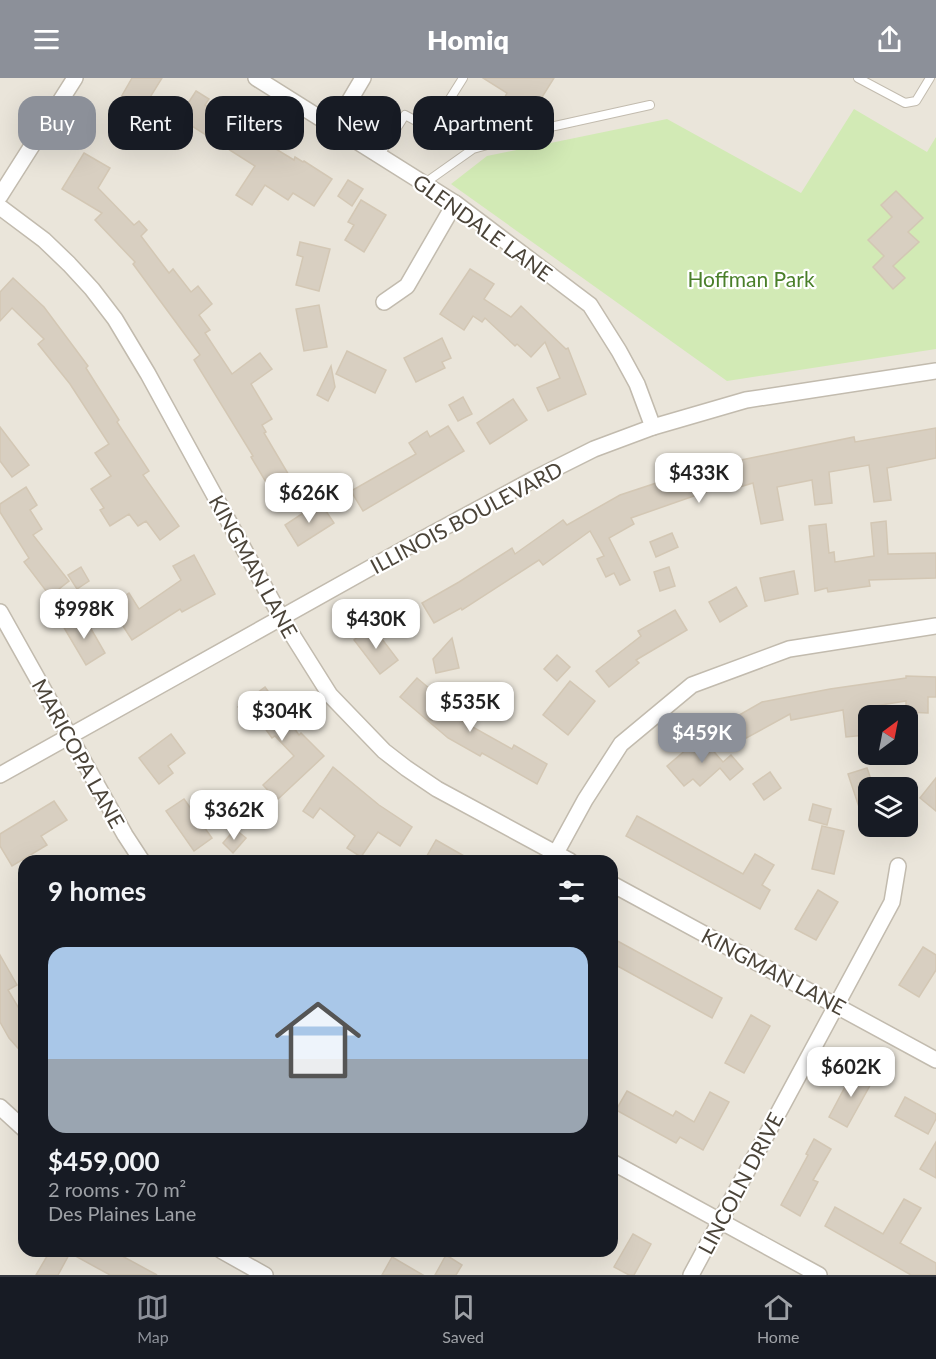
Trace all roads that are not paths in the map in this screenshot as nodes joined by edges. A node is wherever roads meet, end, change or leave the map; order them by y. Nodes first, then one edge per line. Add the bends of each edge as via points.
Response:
1 (75, 78) edge
2 (256, 78) edge
3 (363, 78) edge
4 (463, 78) edge
5 (858, 78) edge
6 (930, 78) edge
7 (352, 96) edge
8 (650, 105) dead end
9 (316, 116) edge
10 (370, 150) edge
11 (379, 156) junction
12 (425, 183) junction
13 (0, 196) edge
14 (455, 203) junction
15 (0, 207) edge
16 (384, 302) dead end
17 (936, 371) edge
18 (652, 427) junction
19 (0, 612) edge
20 (281, 618) junction
21 (936, 626) edge
22 (69, 735) junction
23 (0, 775) edge
24 (556, 853) junction
25 (138, 855) edge
26 (560, 855) edge
27 (898, 866) dead end
28 (618, 887) edge
29 (837, 1005) junction
30 (936, 1059) edge
31 (0, 1107) edge
32 (18, 1124) edge
33 (618, 1165) edge
34 (720, 1221) junction
35 (233, 1257) edge
36 (265, 1275) edge
37 (691, 1275) edge
38 (819, 1275) edge

1 - 13 street
2 - 9 street, GLENDALE LANE
3 - 7 street
4 - 11 lane via 431,129 405,115
5 - 6 lane via 905,103 916,101
8 - 12 lane via 473,149
10 - 11 street, GLENDALE LANE
11 - 12 street, GLENDALE LANE
12 - 14 street, GLENDALE LANE
14 - 16 street via 407,286
14 - 18 street, GLENDALE LANE via 590,305 637,384
15 - 20 street, KINGMAN LANE via 61,256 115,319
17 - 18 street, ILLINOIS BOULEVARD via 746,400
18 - 20 street, ILLINOIS BOULEVARD via 594,449 534,479
19 - 22 street, MARICOPA LANE
20 - 22 street, ILLINOIS BOULEVARD
20 - 24 street, KINGMAN LANE via 330,695 384,751 437,789
21 - 24 street via 789,649 692,685 621,744
22 - 23 street, ILLINOIS BOULEVARD
22 - 25 street, MARICOPA LANE
24 - 26 street, KINGMAN LANE
27 - 29 street, LINCOLN DRIVE via 892,902
28 - 29 street, KINGMAN LANE
29 - 30 street, KINGMAN LANE
29 - 34 street, LINCOLN DRIVE
31 - 32 street
33 - 34 street
34 - 37 street, LINCOLN DRIVE
34 - 38 street
35 - 36 street

